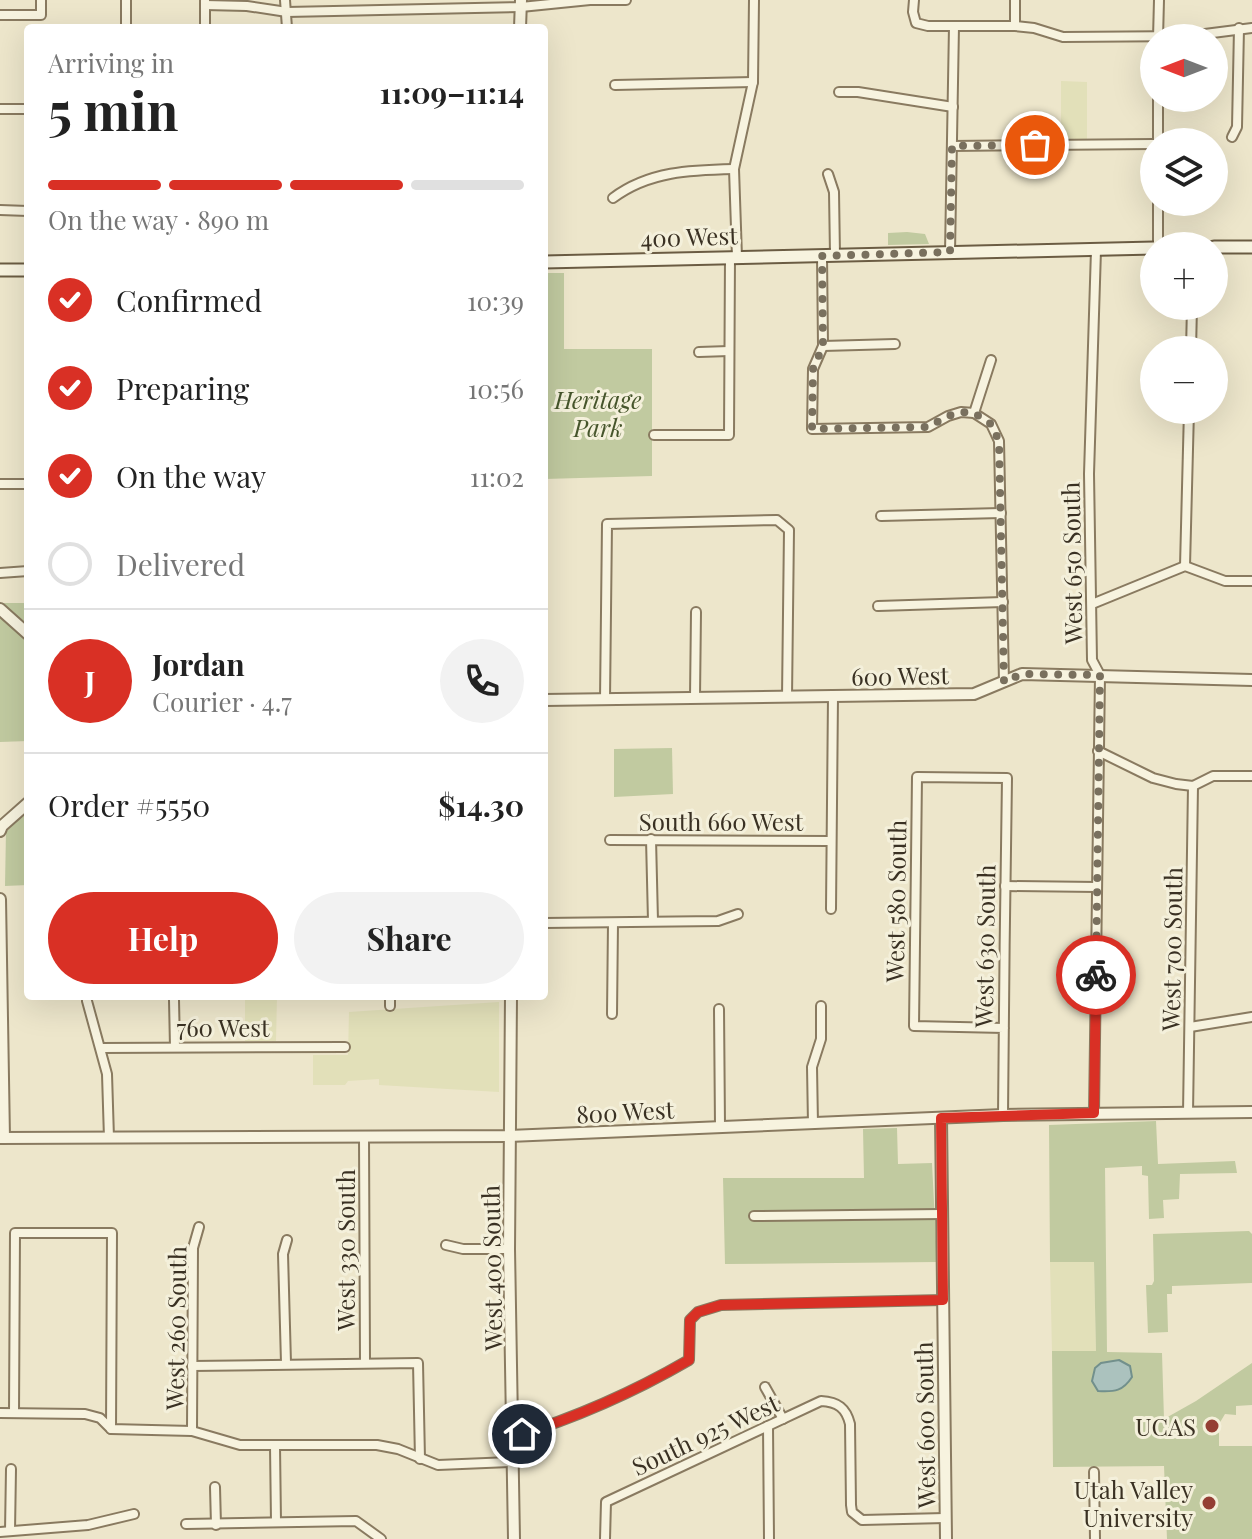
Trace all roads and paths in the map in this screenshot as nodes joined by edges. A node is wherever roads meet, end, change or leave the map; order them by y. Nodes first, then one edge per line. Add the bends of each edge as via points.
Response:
1 (41, 0) edge
2 (126, 0) edge
3 (285, 0) edge
4 (626, 0) edge
5 (754, 0) edge
6 (914, 0) edge
7 (1015, 0) edge
8 (1159, 0) edge
9 (205, 3) edge
10 (521, 4) edge
11 (287, 12) junction
12 (0, 15) edge
13 (126, 24) edge
14 (205, 24) edge
15 (287, 24) edge
16 (520, 24) edge
17 (1158, 24) edge
18 (954, 26) junction
19 (1015, 26) junction
20 (1239, 28) junction
21 (1252, 28) edge
22 (1228, 30) edge
23 (1140, 38) edge
24 (753, 82) junction
25 (615, 85) dead end
26 (839, 92) dead end
27 (953, 107) junction
28 (0, 109) edge
29 (24, 109) edge
30 (1232, 137) dead end
31 (1140, 143) edge
32 (952, 146) junction
33 (734, 169) junction
34 (828, 174) dead end
35 (613, 198) dead end
36 (0, 210) edge
37 (24, 211) edge
38 (1228, 247) edge
39 (1252, 247) edge
40 (1140, 248) edge
41 (1096, 250) junction
42 (950, 252) junction
43 (828, 256) junction
44 (733, 257) junction
45 (548, 262) edge
46 (0, 270) edge
47 (24, 270) edge
48 (895, 344) dead end
49 (823, 346) junction
50 (729, 351) junction
51 (699, 352) dead end
52 (991, 360) dead end
53 (974, 413) junction
54 (1189, 424) edge
55 (654, 435) dead end
56 (0, 484) edge
57 (24, 484) edge
58 (1001, 513) junction
59 (881, 516) dead end
60 (1185, 566) junction
61 (24, 571) edge
62 (0, 573) edge
63 (1252, 581) edge
64 (1003, 602) junction
65 (1092, 604) junction
66 (878, 606) dead end
67 (0, 609) edge
68 (696, 612) dead end
69 (24, 630) edge
70 (1100, 675) junction
71 (1252, 680) edge
72 (1004, 682) junction
73 (833, 696) junction
74 (695, 697) junction
75 (787, 697) junction
76 (605, 699) junction
77 (548, 700) edge
78 (1098, 751) junction
79 (1252, 776) edge
80 (1007, 778) joint
81 (1193, 786) junction
82 (24, 807) edge
83 (0, 831) edge
84 (651, 839) junction
85 (610, 840) dead end
86 (831, 841) junction
87 (1005, 886) junction
88 (1097, 887) junction
89 (0, 899) edge
90 (831, 909) dead end
91 (738, 914) dead end
92 (653, 921) junction
93 (548, 923) edge
94 (613, 923) junction
95 (174, 1000) dead end
96 (390, 1000) edge
97 (511, 1000) edge
98 (87, 1001) dead end
99 (390, 1006) dead end
100 (821, 1006) dead end
101 (719, 1009) dead end
102 (612, 1014) dead end
103 (1252, 1017) edge
104 (1190, 1027) junction
105 (1004, 1028) junction
106 (175, 1047) junction
107 (345, 1047) dead end
108 (101, 1048) junction
109 (1252, 1112) edge
110 (1094, 1113) junction
111 (1188, 1113) junction
112 (1003, 1115) junction
113 (941, 1118) junction
114 (813, 1124) junction
115 (720, 1126) junction
116 (509, 1136) junction
117 (364, 1137) junction
118 (2, 1138) edge
119 (109, 1138) junction
120 (942, 1214) junction
121 (754, 1216) dead end
122 (199, 1227) dead end
123 (287, 1240) dead end
124 (446, 1245) dead end
125 (509, 1249) junction
126 (943, 1300) junction
127 (365, 1362) junction
128 (286, 1363) junction
129 (192, 1366) junction
130 (765, 1387) dead end
131 (0, 1413) edge
132 (14, 1413) junction
133 (783, 1419) junction
134 (768, 1426) junction
135 (111, 1429) junction
136 (192, 1431) junction
137 (513, 1437) junction
138 (275, 1446) junction
139 (420, 1459) junction
140 (512, 1462) junction
141 (11, 1469) dead end
142 (1094, 1472) dead end
143 (215, 1487) dead end
144 (134, 1514) dead end
145 (945, 1518) junction
146 (276, 1522) junction
147 (186, 1524) dead end
148 (216, 1525) junction
149 (10, 1531) junction
150 (0, 1532) edge
151 (381, 1539) edge
152 (514, 1539) edge
153 (605, 1539) edge
154 (769, 1539) edge
155 (946, 1539) edge
156 (1095, 1539) edge

1 - 12 street via 41,15
2 - 13 street
3 - 11 street
4 - 10 street
5 - 24 street
6 - 18 street via 916,23
7 - 19 street
8 - 17 street
9 - 11 street
9 - 14 street
10 - 11 street
10 - 16 street
11 - 15 street
18 - 19 street
18 - 27 street
19 - 23 street via 1063,37
20 - 21 street
20 - 22 street
20 - 30 street via 1237,127
24 - 25 street
24 - 33 street
26 - 27 street
27 - 32 street
28 - 29 street
31 - 32 street
32 - 42 street
33 - 35 street via 668,173 629,186
33 - 44 street
34 - 43 street via 834,192
36 - 37 street
38 - 39 main road
40 - 41 main road, 400 West
41 - 42 main road, 400 West
41 - 65 street, West 650 South via 1089,474
42 - 43 main road, 400 West
43 - 44 main road, 400 West
43 - 49 street
44 - 45 main road, 400 West
44 - 50 street
46 - 47 main road
48 - 49 street
49 - 53 street via 813,369 812,429 928,427 961,412
50 - 51 street
50 - 55 street via 729,435
52 - 53 street
53 - 58 street via 991,424 999,441
54 - 60 street
56 - 57 street
58 - 59 street
58 - 64 street
60 - 63 street via 1225,581
60 - 65 street
61 - 62 street
64 - 66 street
64 - 72 street
65 - 70 street, West 650 South via 1092,660
67 - 69 street
68 - 74 street
70 - 71 street, 600 West
70 - 72 street, 600 West via 1022,674
70 - 78 street, West 650 South
72 - 73 street, 600 West via 974,694
73 - 75 street, 600 West
73 - 86 street
74 - 75 street, 600 West
74 - 76 street, 600 West
75 - 76 street via 789,530 777,520 607,524
76 - 77 street, 600 West
78 - 81 street via 1153,778
78 - 88 street, West 650 South
79 - 81 street via 1213,776
80 - 87 street, West 630 South
80 - 105 street, West 580 South via 917,777 914,1026
81 - 104 street, West 700 South
82 - 83 street
84 - 85 street, South 660 West
84 - 86 street, South 660 West
84 - 92 street
86 - 90 street
87 - 88 street
87 - 105 street, West 630 South
88 - 110 street, West 650 South
89 - 118 street
91 - 92 street via 718,921
92 - 94 street
93 - 94 street
94 - 102 street
95 - 106 street
96 - 99 street
97 - 116 street, West 400 South
98 - 108 street
100 - 114 street via 821,1039 812,1067
101 - 115 street
103 - 104 street
104 - 111 street, West 700 South
105 - 112 street, West 630 South
106 - 107 street, 760 West
106 - 108 street, 760 West
108 - 119 street
109 - 111 street, 800 West
110 - 111 street, 800 West
110 - 112 street, 800 West
112 - 113 street, 800 West
113 - 114 street, 800 West
113 - 120 street, West 600 South
114 - 115 street, 800 West
115 - 116 street, 800 West
116 - 117 street, 800 West
116 - 125 street, West 400 South
117 - 119 street, 800 West
117 - 127 street, West 330 South
118 - 119 street, 800 West
120 - 121 street
120 - 126 street, West 600 South
122 - 129 street, West 260 South via 193,1248
123 - 128 street
124 - 125 street
125 - 137 street, West 400 South
126 - 137 street via 721,1305 698,1312 690,1320 689,1360 600,1405
126 - 145 street, West 600 South
127 - 128 street
127 - 139 street via 418,1363
128 - 129 street
129 - 136 street, West 260 South
130 - 133 street
131 - 132 street
132 - 135 street via 85,1414 100,1418
132 - 135 street via 15,1233 112,1233
133 - 134 street, South 925 West
133 - 145 street, South 925 West via 821,1401 847,1413 856,1517
134 - 153 street, South 925 West via 606,1502
134 - 154 street
135 - 136 street
136 - 138 street via 240,1445
137 - 140 street, West 400 South
138 - 139 street via 377,1445
138 - 146 street
139 - 140 street via 438,1465
140 - 152 street, West 400 South
141 - 149 street
142 - 156 street
143 - 148 street
144 - 149 street via 88,1525
145 - 155 street, West 600 South
146 - 148 street
146 - 151 street via 356,1521
147 - 148 street
149 - 150 street

